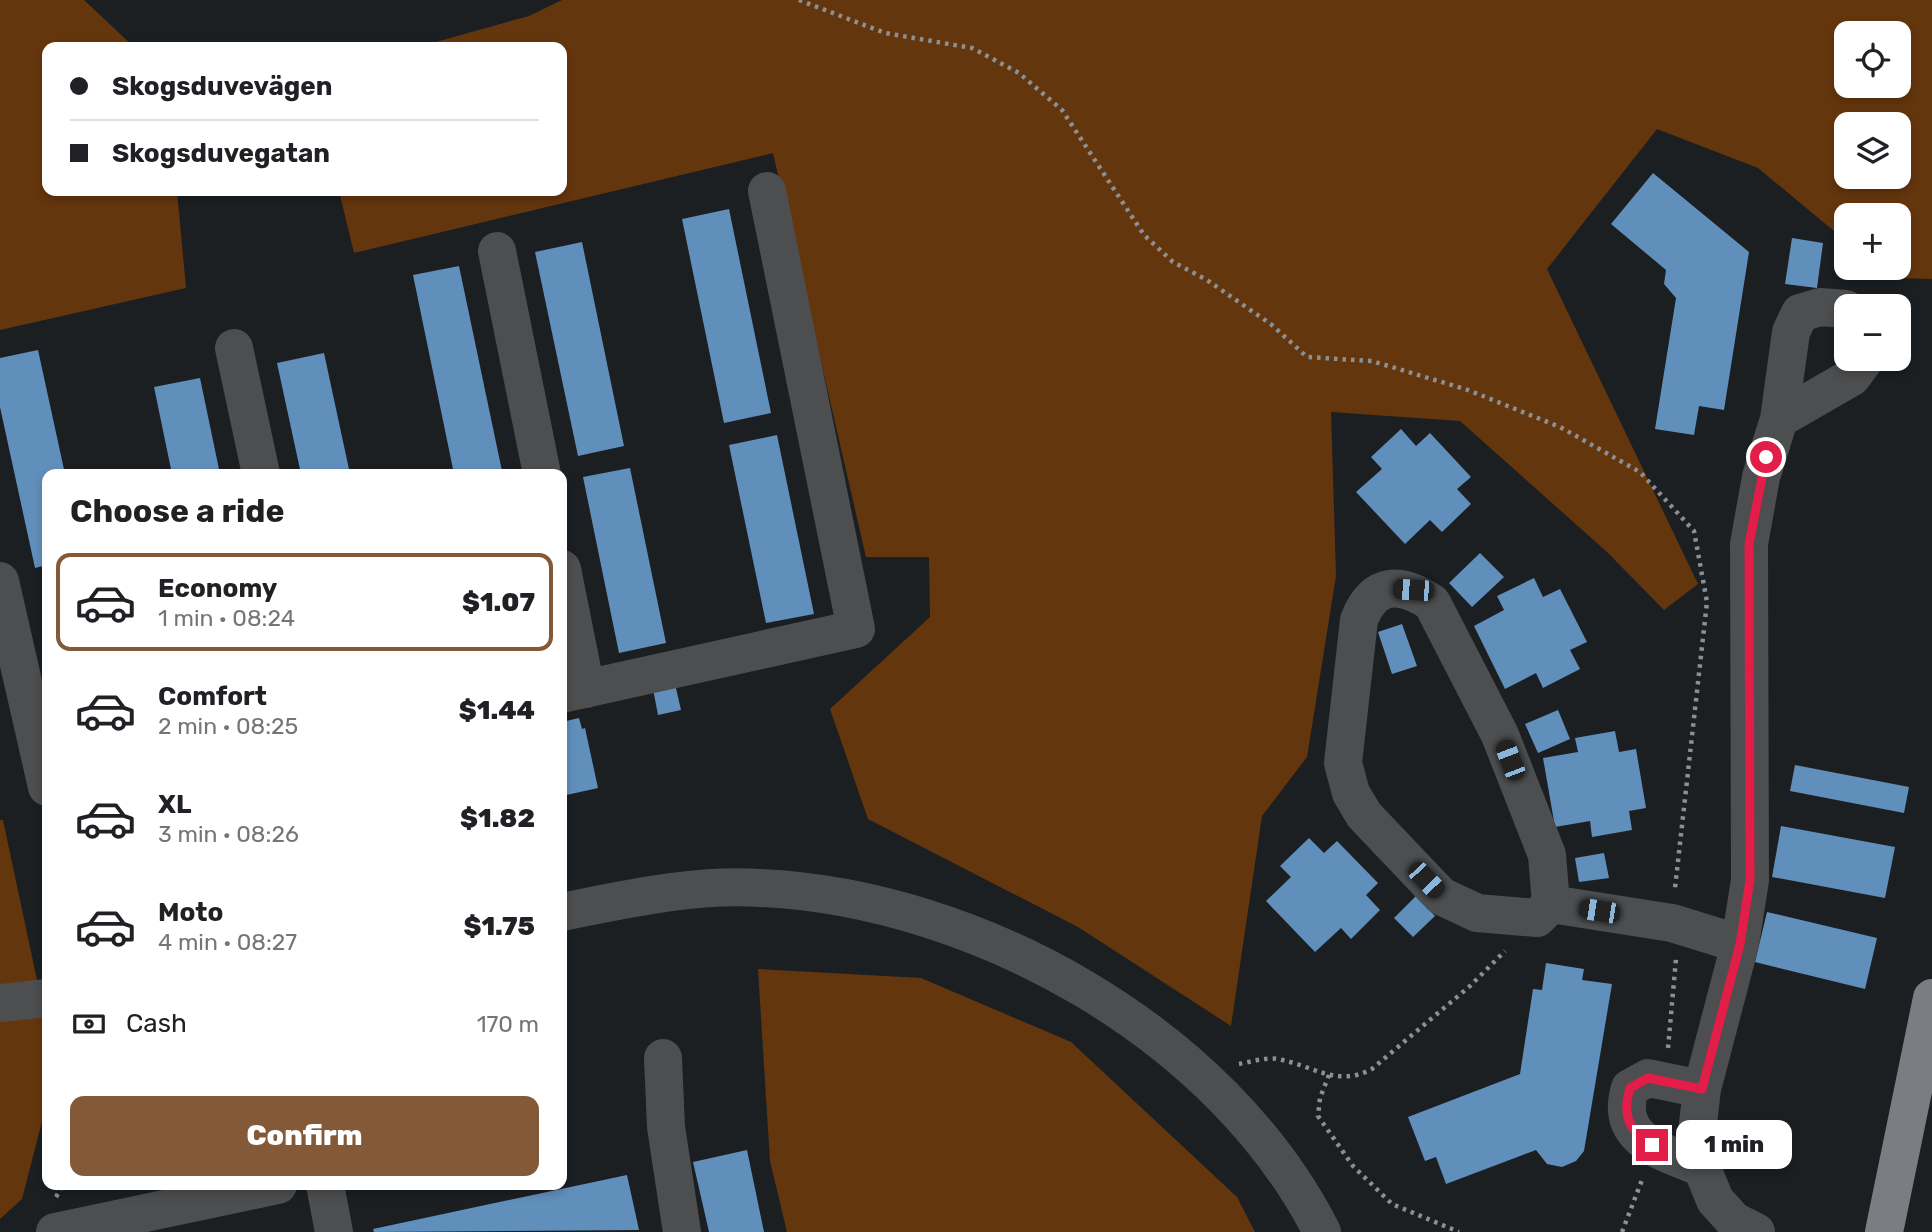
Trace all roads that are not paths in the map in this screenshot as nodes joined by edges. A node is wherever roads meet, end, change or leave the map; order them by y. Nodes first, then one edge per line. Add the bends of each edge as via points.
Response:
1 (767, 191) dead end
2 (497, 251) dead end
3 (1834, 308) edge
4 (234, 348) dead end
5 (1856, 371) edge
6 (1779, 419) junction
7 (260, 469) edge
8 (541, 469) edge
9 (0, 582) edge
10 (567, 620) edge
11 (574, 692) edge
12 (42, 765) edge
13 (567, 911) edge
14 (1544, 911) junction
15 (1740, 944) junction
16 (1932, 998) edge
17 (42, 999) edge
18 (0, 1003) edge
19 (663, 1058) dead end
20 (1702, 1089) junction
21 (1702, 1168) junction
22 (254, 1190) edge
23 (326, 1190) edge
24 (55, 1232) edge
25 (334, 1232) edge
26 (682, 1232) edge
27 (1322, 1232) edge
28 (1756, 1232) edge
29 (1884, 1232) edge

1 - 11 street via 856,629
2 - 8 street
3 - 6 street via 1800,313 1791,332
4 - 7 street
5 - 6 street
6 - 15 street via 1761,477 1749,544 1750,880
9 - 12 street
10 - 11 street
13 - 27 street via 708,888 814,892 945,922 1015,952 1085,990 1156,1039 1223,1096 1280,1163
14 - 14 street via 1547,855 1500,736 1432,603 1413,590 1375,594 1359,620 1343,763 1351,793 1364,815 1441,896 1477,913
14 - 15 street via 1671,923
15 - 20 street
16 - 29 main road
17 - 18 street
19 - 26 street via 666,1127
20 - 21 street via 1697,1132
20 - 21 street via 1648,1078 1630,1088 1624,1107 1630,1128 1644,1140
21 - 28 street via 1715,1200 1734,1221
22 - 24 street
23 - 25 street

